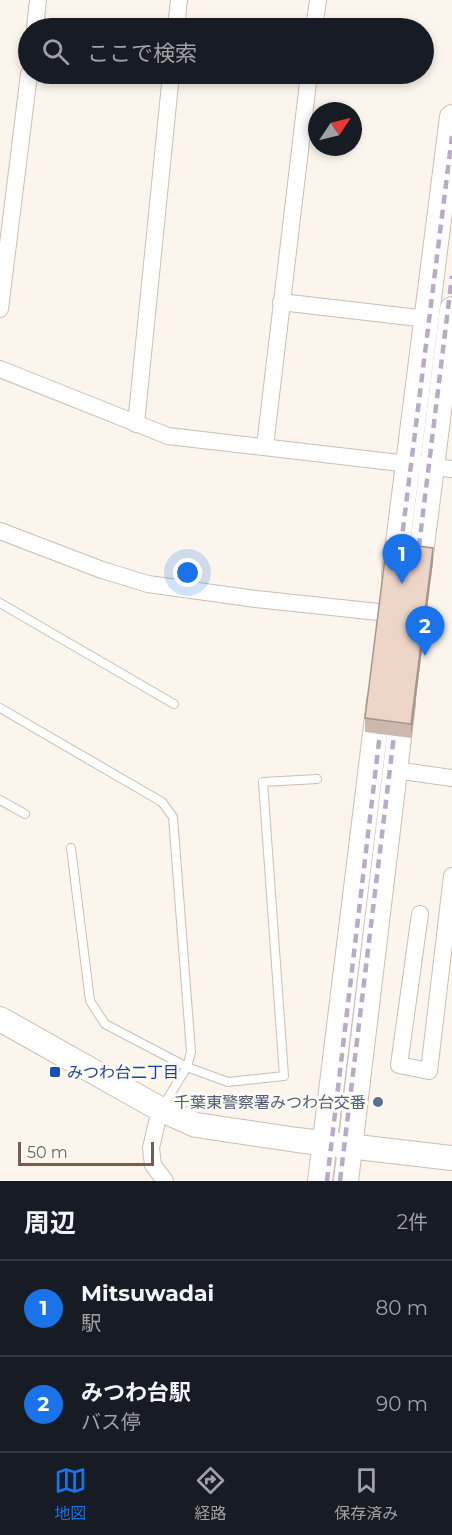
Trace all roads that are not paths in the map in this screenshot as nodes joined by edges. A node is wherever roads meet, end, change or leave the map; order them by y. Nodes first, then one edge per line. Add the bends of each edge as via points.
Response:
1 (38, 0) edge
2 (179, 0) edge
3 (318, 0) edge
4 (36, 18) edge
5 (177, 18) edge
6 (315, 18) edge
7 (28, 84) edge
8 (170, 84) edge
9 (308, 84) edge
10 (452, 117) edge
11 (281, 302) junction
12 (0, 309) edge
13 (452, 309) edge
14 (427, 319) junction
15 (0, 369) edge
16 (136, 424) junction
17 (264, 447) junction
18 (431, 467) edge
19 (0, 531) edge
20 (415, 600) edge
21 (0, 603) edge
22 (387, 625) joint
23 (406, 679) edge
24 (381, 684) edge
25 (174, 704) dead end
26 (0, 708) edge
27 (395, 770) junction
28 (452, 778) edge
29 (317, 779) dead end
30 (0, 800) edge
31 (25, 814) dead end
32 (70, 848) dead end
33 (452, 876) edge
34 (420, 914) dead end
35 (0, 1019) edge
36 (187, 1068) junction
37 (160, 1109) junction
38 (325, 1143) junction
39 (350, 1146) junction
40 (452, 1158) edge
41 (165, 1181) edge
42 (320, 1181) edge
43 (346, 1181) edge

1 - 4 street
2 - 5 street
3 - 6 street
7 - 12 street
8 - 16 street
9 - 11 street
10 - 14 street
11 - 14 street
11 - 17 street
13 - 18 street
14 - 18 street
15 - 16 street
16 - 17 street via 168,436
17 - 18 street
18 - 20 street
18 - 22 street
19 - 22 street via 148,584
21 - 25 lane
23 - 27 street
24 - 38 street
26 - 36 lane via 162,802 173,817 191,1052
27 - 28 street
27 - 39 street
29 - 36 lane via 263,782 284,1076 228,1082
30 - 31 lane
32 - 36 lane via 90,1001 105,1024
33 - 34 street via 429,1071 399,1065
35 - 37 street
36 - 37 lane
37 - 38 street via 196,1125
37 - 41 street via 151,1148 153,1165
38 - 39 street
38 - 42 street
39 - 40 street
39 - 43 street

